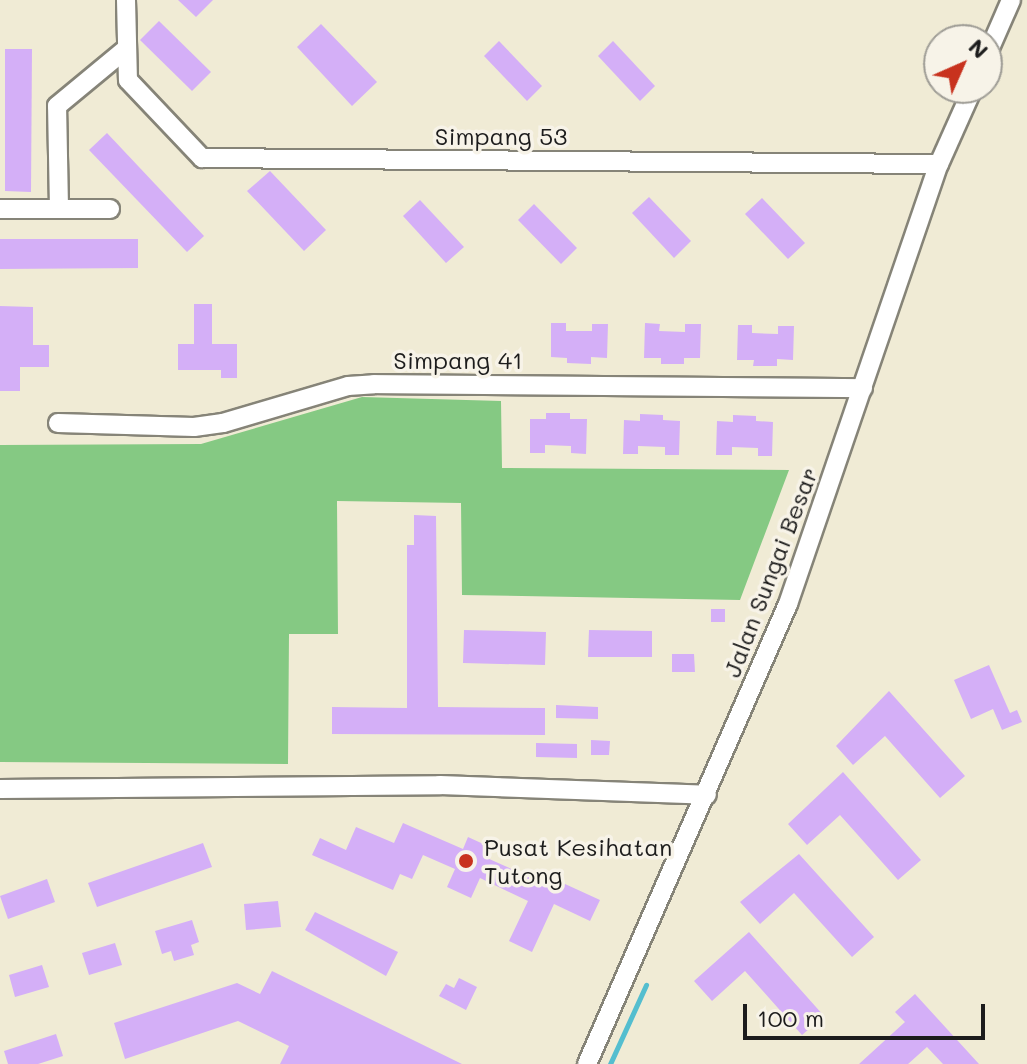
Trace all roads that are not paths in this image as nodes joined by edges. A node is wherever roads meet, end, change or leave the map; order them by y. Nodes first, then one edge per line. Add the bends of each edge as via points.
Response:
1 (126, 0) edge
2 (1011, 0) edge
3 (1001, 24) edge
4 (127, 48) junction
5 (966, 104) edge
6 (939, 164) junction
7 (59, 208) junction
8 (0, 209) edge
9 (110, 209) dead end
10 (863, 388) junction
11 (58, 423) dead end
12 (0, 789) edge
13 (707, 795) junction
14 (587, 1064) edge

1 - 4 street, Simpang 53
2 - 3 street
4 - 6 street, Simpang 53 via 128,80 202,158
4 - 7 street via 57,106
5 - 6 street, Jalan Sungai Besar
6 - 10 street, Jalan Sungai Besar
7 - 8 street
7 - 9 street
10 - 11 street, Simpang 41 via 374,384 348,386 194,427
10 - 13 street, Jalan Sungai Besar via 810,547
12 - 13 street via 440,785
13 - 14 street, Jalan Sungai Besar

